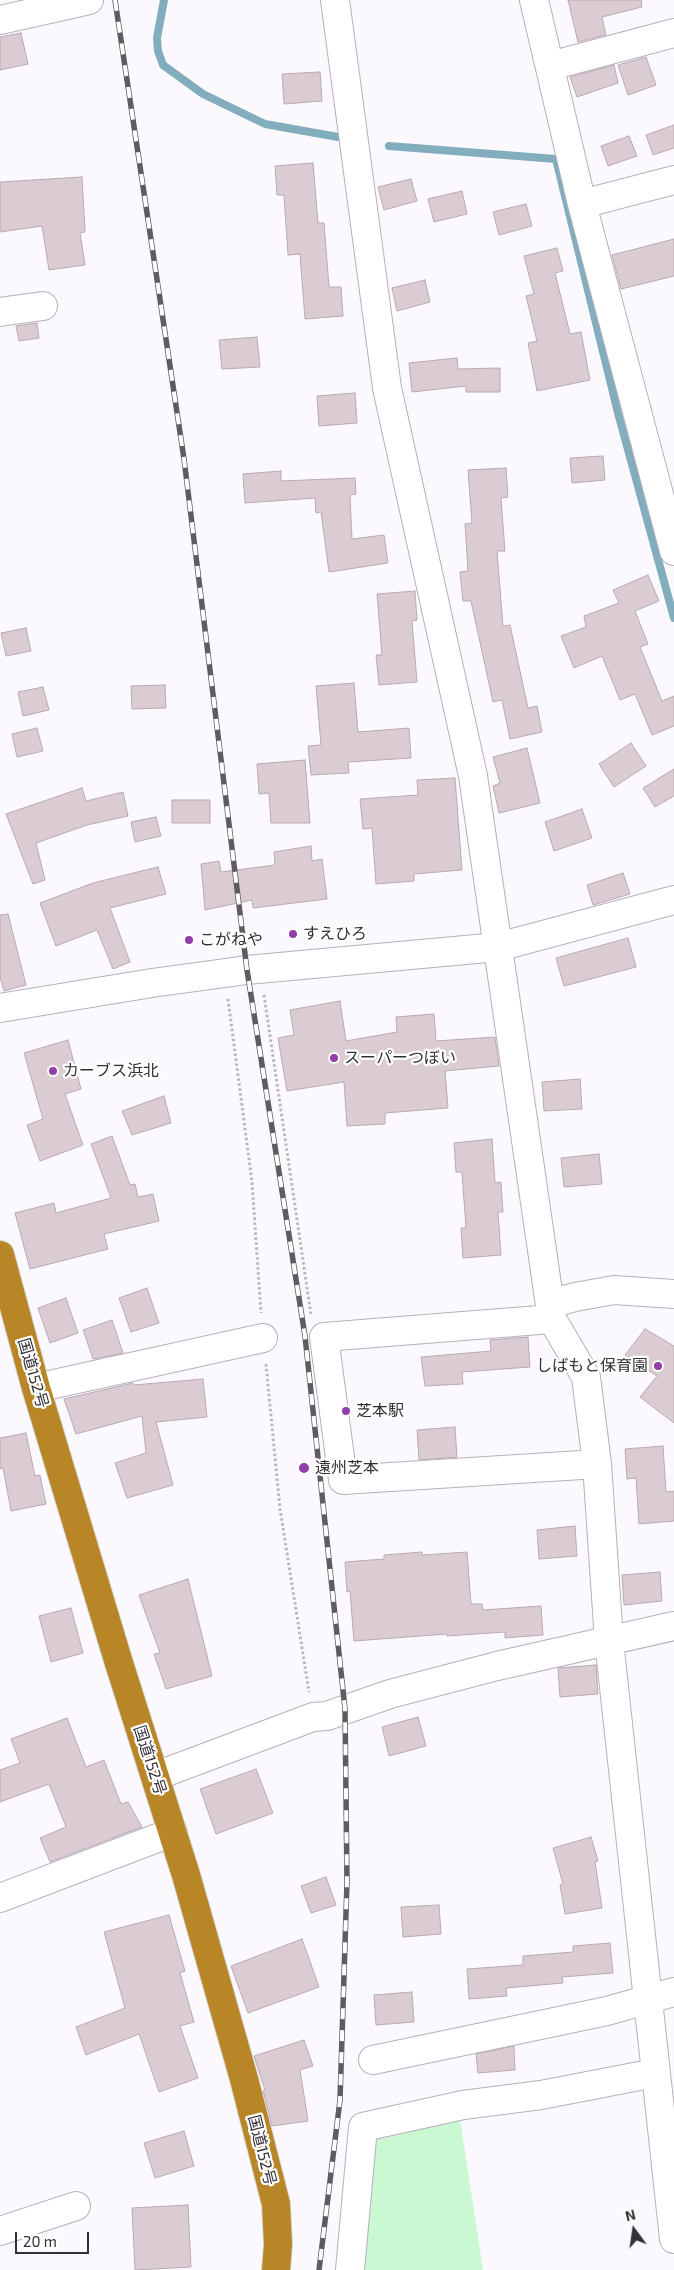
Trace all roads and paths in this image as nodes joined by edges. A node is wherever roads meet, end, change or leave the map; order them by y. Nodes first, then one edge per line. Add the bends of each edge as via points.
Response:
1 (90, 0) edge
2 (336, 0) edge
3 (534, 0) edge
4 (0, 20) edge
5 (674, 33) edge
6 (550, 66) junction
7 (674, 180) edge
8 (582, 204) junction
9 (43, 306) dead end
10 (0, 312) edge
11 (674, 551) edge
12 (674, 900) edge
13 (498, 947) junction
14 (261, 969) junction
15 (225, 973) junction
16 (0, 1008) edge
17 (1, 1264) edge
18 (674, 1294) edge
19 (551, 1311) junction
20 (324, 1337) junction
21 (263, 1338) junction
22 (36, 1388) junction
23 (597, 1464) junction
24 (674, 1626) edge
25 (609, 1641) junction
26 (313, 1717) junction
27 (156, 1776) junction
28 (173, 1832) junction
29 (0, 1898) edge
30 (674, 1992) edge
31 (647, 2001) junction
32 (373, 2060) dead end
33 (655, 2073) junction
34 (76, 2206) dead end
35 (0, 2232) edge
36 (674, 2239) edge
37 (276, 2270) edge
38 (350, 2270) edge

1 - 4 street
2 - 13 street via 387,388 473,776
3 - 6 street
5 - 6 street
6 - 8 street
7 - 8 street
8 - 11 street
9 - 10 street
12 - 13 street
13 - 14 street
13 - 19 street
14 - 15 street
14 - 20 path via 315,1337
15 - 16 street
15 - 21 path via 252,1182
17 - 22 highway, 国道152号
18 - 19 street via 614,1290 575,1296
19 - 20 street
19 - 23 street via 586,1377
20 - 23 street via 343,1480
21 - 22 street
21 - 26 path via 280,1510
22 - 27 highway, 国道152号
23 - 25 street
24 - 25 street
25 - 26 street via 497,1666 390,1694 327,1716
25 - 31 street
26 - 27 street
27 - 28 highway, 国道152号
28 - 29 street
28 - 37 highway, 国道152号 via 244,2079 276,2204
30 - 31 street
31 - 32 street
31 - 33 street
33 - 36 street
33 - 38 street via 540,2095 463,2105 363,2127
34 - 35 street

